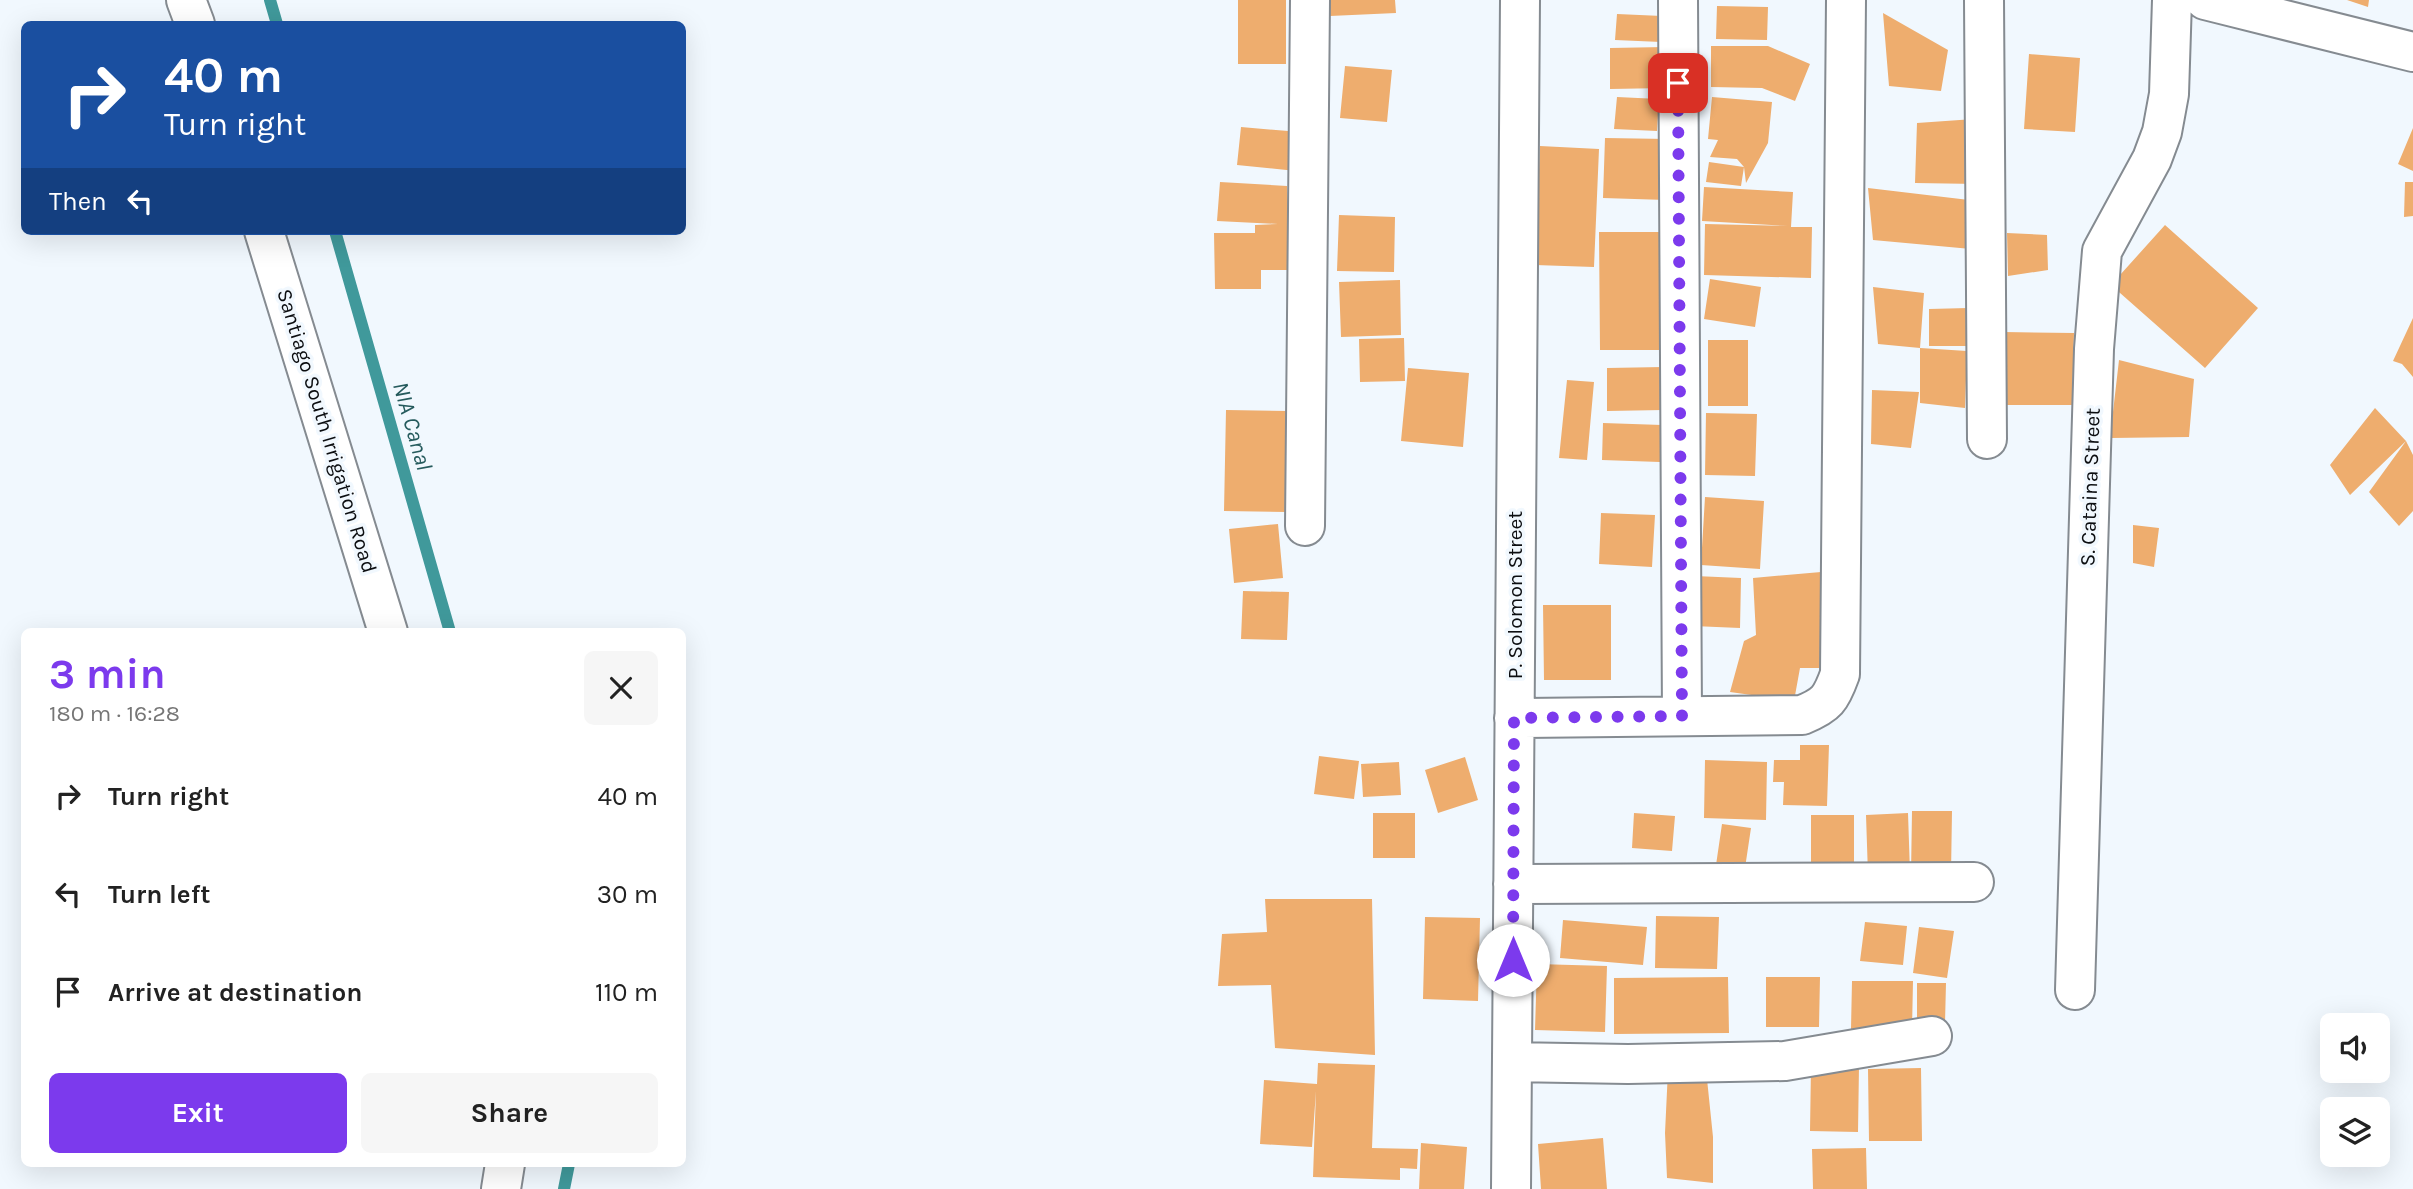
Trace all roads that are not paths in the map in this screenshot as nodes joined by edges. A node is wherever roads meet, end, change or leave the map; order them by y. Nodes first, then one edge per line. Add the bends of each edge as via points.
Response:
1 (186, 0) edge
2 (1310, 0) edge
3 (1520, 0) edge
4 (1678, 0) edge
5 (1846, 0) edge
6 (1984, 0) edge
7 (2172, 0) edge
8 (2205, 0) edge
9 (194, 21) edge
10 (2413, 52) edge
11 (265, 235) edge
12 (1987, 439) dead end
13 (1305, 526) dead end
14 (387, 628) edge
15 (1682, 716) junction
16 (1514, 718) junction
17 (1975, 882) dead end
18 (1513, 884) junction
19 (2075, 990) dead end
20 (1932, 1036) dead end
21 (1513, 1062) junction
22 (505, 1167) edge
23 (501, 1189) edge
24 (1511, 1189) edge

1 - 9 street
2 - 13 street
3 - 16 street, P. Solomon Street
4 - 15 street
5 - 15 street via 1840,674 1833,695 1822,707 1802,715
6 - 12 street
7 - 19 street, S. Cataina Street via 2169,94 2162,132 2102,251 2094,349
8 - 10 street
11 - 14 street, Santiago South Irrigation Road
15 - 16 street
16 - 18 street, P. Solomon Street
17 - 18 street
18 - 21 street, P. Solomon Street
20 - 21 street via 1785,1062
21 - 24 street, P. Solomon Street
22 - 23 street

